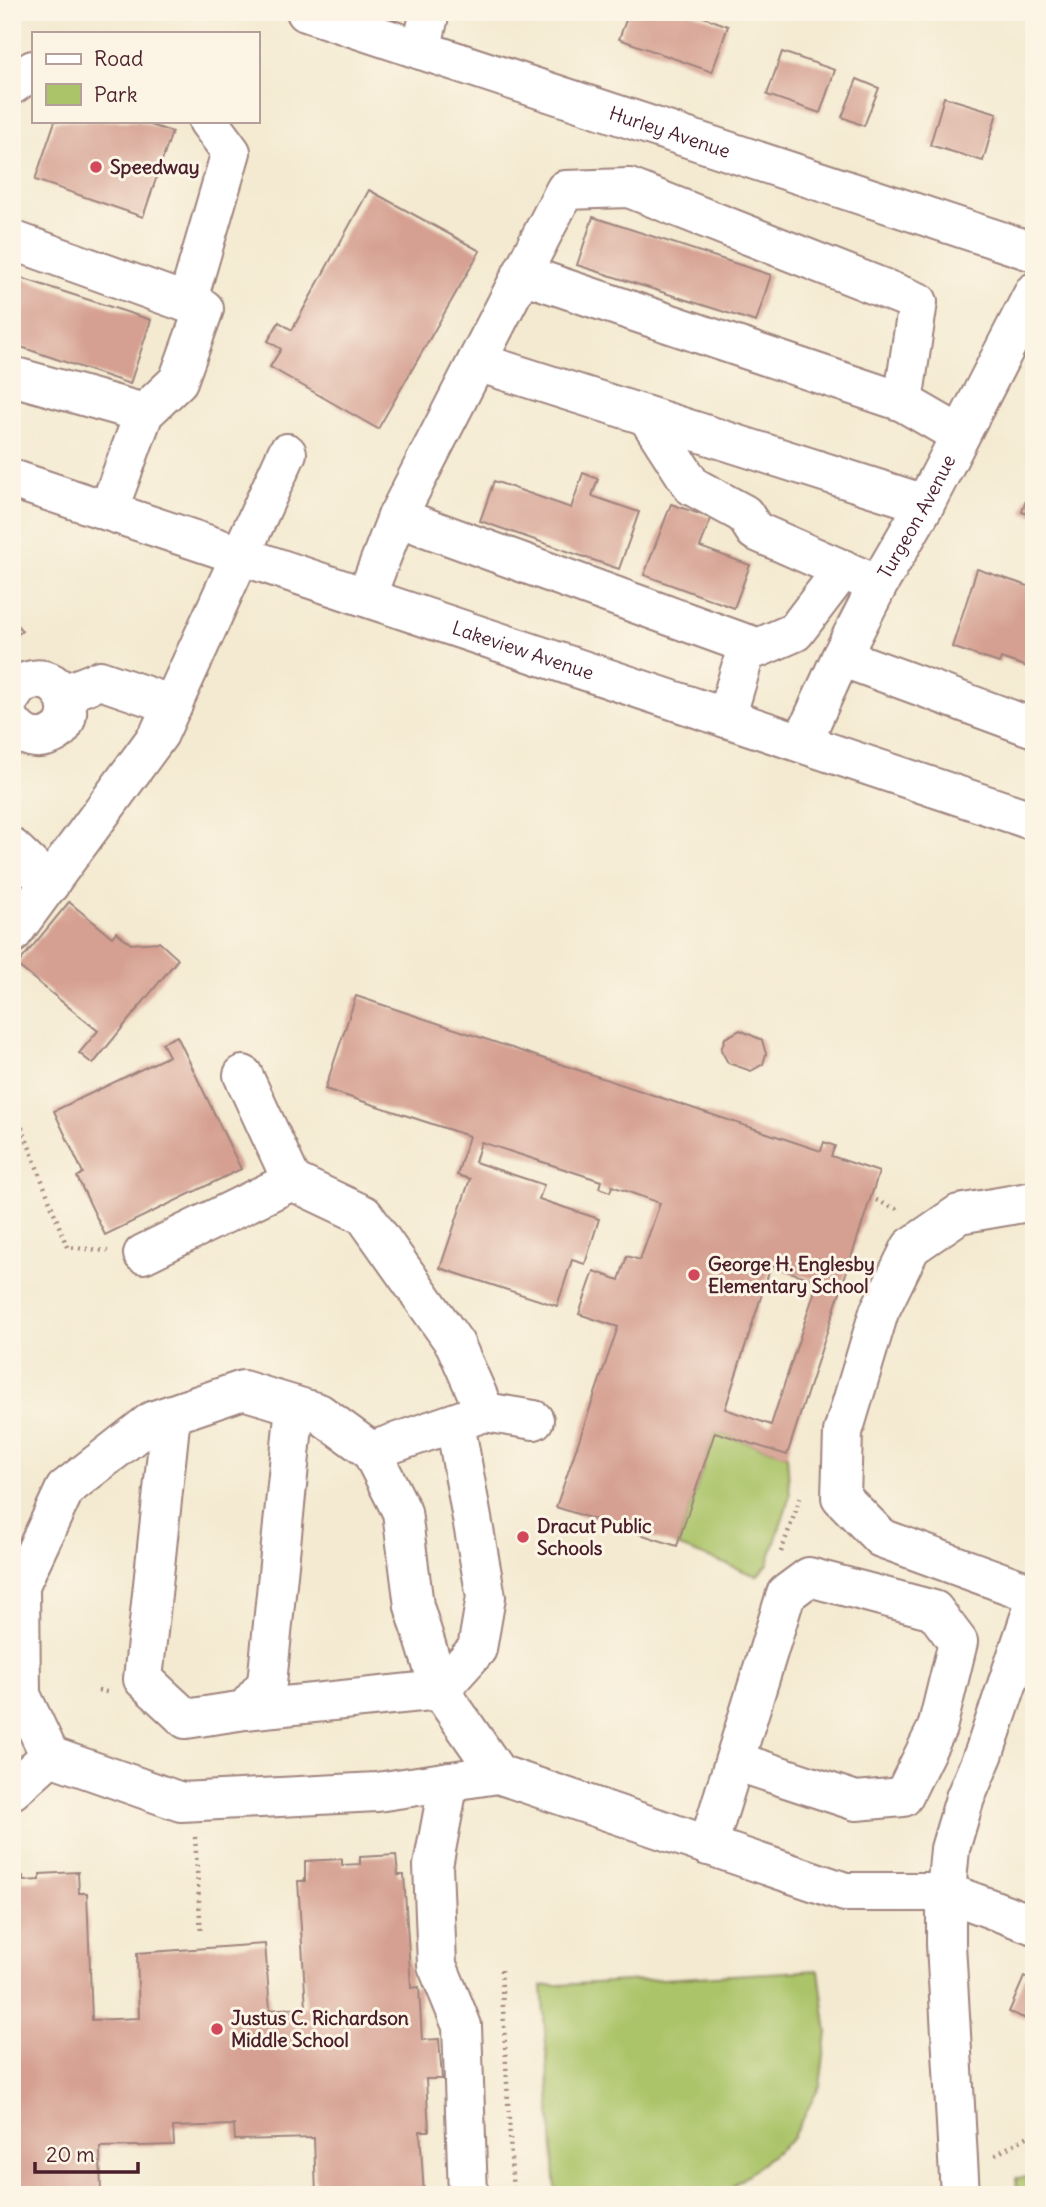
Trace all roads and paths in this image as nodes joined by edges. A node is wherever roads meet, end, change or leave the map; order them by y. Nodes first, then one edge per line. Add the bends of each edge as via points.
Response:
1 (306, 12) edge
2 (430, 12) edge
3 (421, 50) junction
4 (32, 71) edge
5 (12, 85) edge
6 (209, 122) edge
7 (12, 240) edge
8 (1034, 253) edge
9 (522, 274) junction
10 (1034, 292) edge
11 (187, 303) junction
12 (477, 362) junction
13 (12, 376) edge
14 (903, 402) junction
15 (144, 413) junction
16 (648, 416) junction
17 (960, 435) junction
18 (287, 453) dead end
19 (12, 479) edge
20 (925, 504) junction
21 (108, 511) junction
22 (397, 517) junction
23 (241, 556) junction
24 (843, 569) junction
25 (878, 585) junction
26 (366, 597) junction
27 (748, 644) junction
28 (841, 657) junction
29 (64, 694) junction
30 (12, 696) edge
31 (173, 705) junction
32 (726, 718) junction
33 (12, 723) edge
34 (1034, 727) edge
35 (802, 743) junction
36 (1034, 821) edge
37 (12, 848) edge
38 (50, 884) junction
39 (12, 934) edge
40 (243, 1074) dead end
41 (12, 1101) edge
42 (292, 1181) junction
43 (876, 1200) dead end
44 (1034, 1201) edge
45 (912, 1215) dead end
46 (143, 1254) joint
47 (295, 1406) junction
48 (171, 1415) junction
49 (470, 1418) junction
50 (534, 1420) dead end
51 (371, 1451) junction
52 (802, 1493) dead end
53 (776, 1564) dead end
54 (1034, 1594) edge
55 (1034, 1605) edge
56 (440, 1690) junction
57 (245, 1710) junction
58 (50, 1756) junction
59 (735, 1761) junction
60 (498, 1774) junction
61 (449, 1781) junction
62 (12, 1790) edge
63 (195, 1832) dead end
64 (708, 1846) junction
65 (946, 1892) junction
66 (1034, 1925) edge
67 (201, 1934) dead end
68 (501, 1970) dead end
69 (1034, 2133) edge
70 (990, 2158) dead end
71 (468, 2195) edge
72 (513, 2195) edge
73 (960, 2195) edge

1 - 3 street, Hurley Avenue
2 - 3 street
3 - 8 street, Hurley Avenue
4 - 5 street
6 - 11 street via 231,152
7 - 11 street
9 - 12 street
9 - 14 street
9 - 14 street via 565,190 629,188 918,302
10 - 17 street, Turgeon Avenue
11 - 15 street via 204,309 178,381
12 - 16 street
12 - 22 street
13 - 15 street
14 - 17 street
15 - 21 street
16 - 20 street
16 - 24 street via 692,486 744,514 755,531
17 - 20 street, Turgeon Avenue
18 - 23 street
19 - 21 street, Lakeview Avenue
20 - 25 street, Turgeon Avenue
21 - 23 street, Lakeview Avenue
22 - 26 street
22 - 27 street
23 - 26 street, Lakeview Avenue
23 - 31 street
24 - 25 street
24 - 27 street via 795,632 758,648
25 - 28 street, Turgeon Avenue
26 - 32 street, Lakeview Avenue
27 - 32 street
28 - 34 street
28 - 35 street, Turgeon Avenue
29 - 30 street via 46,680 35,679
29 - 31 street via 100,680
29 - 33 street via 67,717 53,735 30,738
31 - 38 street via 159,734
32 - 35 street, Lakeview Avenue
35 - 36 street, Lakeview Avenue
37 - 38 street
38 - 39 street
40 - 42 street
41 - 46 path via 67,1247
42 - 46 street
42 - 49 street via 364,1214 455,1344
43 - 45 path
44 - 54 street via 959,1214 911,1247 879,1312 843,1432 841,1497 881,1538
47 - 48 street via 243,1390
47 - 51 street via 319,1413
47 - 57 street via 267,1683
48 - 57 street via 144,1679 186,1719
48 - 58 street via 152,1421 65,1489 20,1585 21,1695
49 - 50 street
49 - 51 street
49 - 56 street via 486,1597 478,1649
51 - 56 street via 402,1512 414,1606
52 - 53 path
55 - 65 street via 965,1798 950,1849
56 - 57 street
56 - 60 street
58 - 61 street via 181,1802 377,1792
58 - 62 street
59 - 59 street via 856,1801 903,1797 937,1728 958,1642 934,1609 809,1577 786,1594
59 - 64 street
60 - 61 street
60 - 64 street
61 - 71 street via 433,1866 437,1965 462,2026
63 - 67 path
64 - 65 street via 845,1892
65 - 66 street
65 - 73 street
68 - 72 path
69 - 70 path

